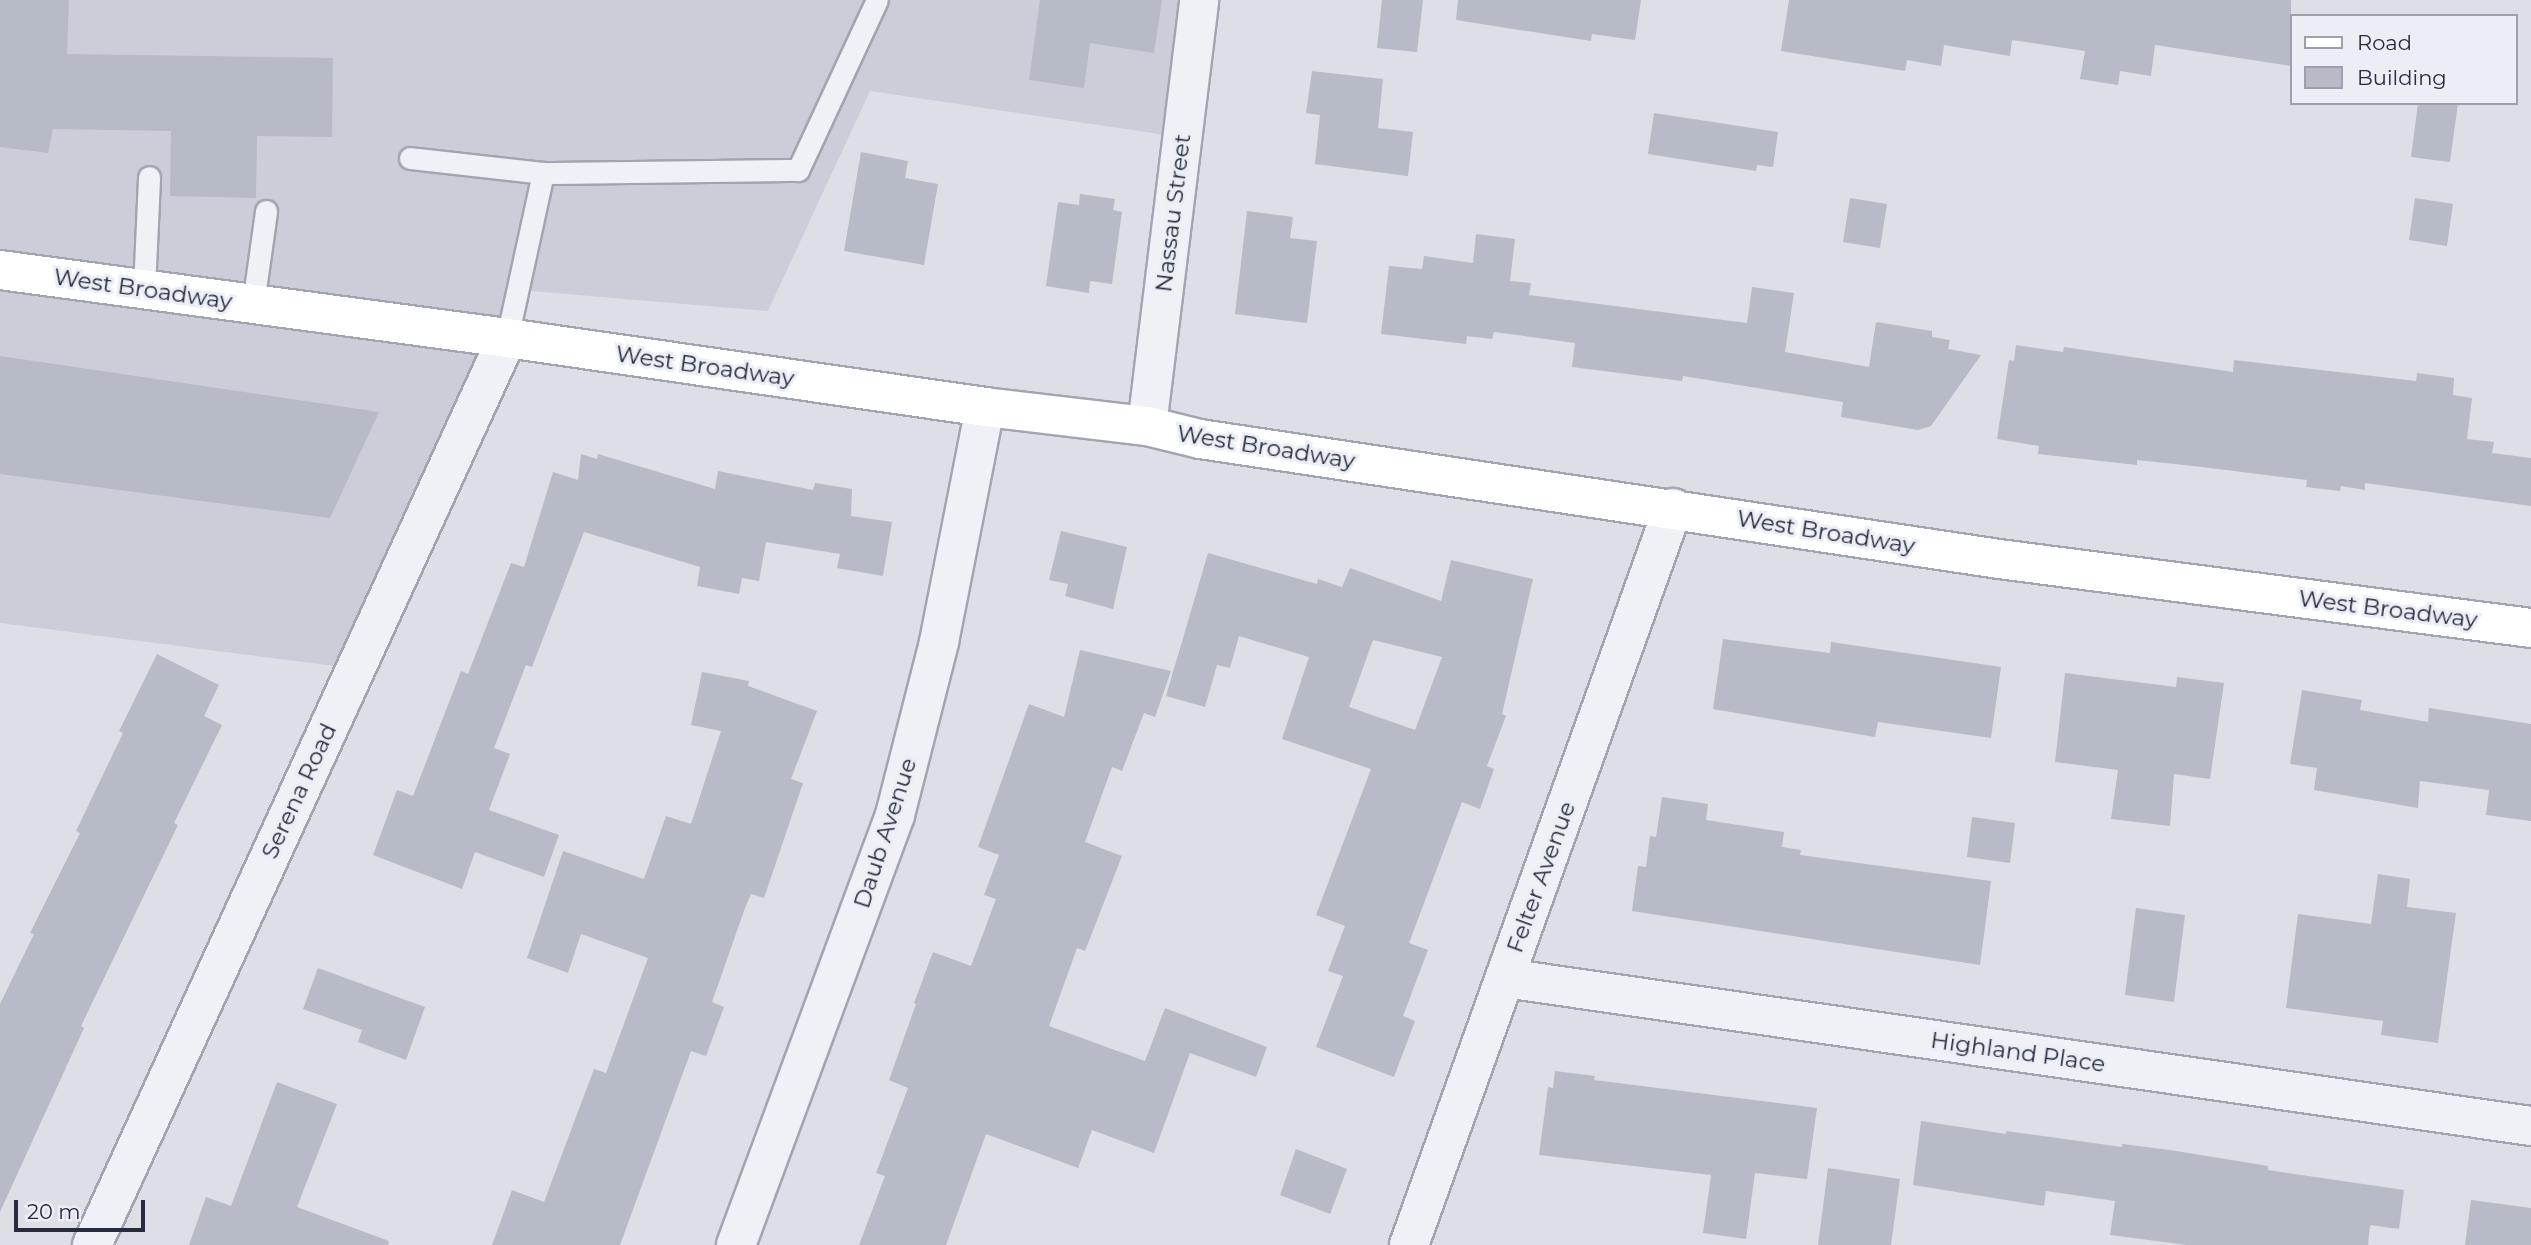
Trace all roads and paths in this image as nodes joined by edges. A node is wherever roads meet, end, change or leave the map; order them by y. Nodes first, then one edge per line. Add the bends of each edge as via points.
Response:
1 (877, 0) edge
2 (1199, 0) edge
3 (410, 158) dead end
4 (543, 173) junction
5 (149, 177) dead end
6 (266, 211) dead end
7 (0, 270) edge
8 (144, 289) junction
9 (253, 304) junction
10 (506, 338) junction
11 (985, 407) junction
12 (1147, 426) junction
13 (1673, 508) junction
14 (2531, 628) edge
15 (1505, 978) junction
16 (2531, 1126) edge
17 (92, 1245) edge
18 (736, 1245) edge
19 (1409, 1245) edge

1 - 4 lane via 798,170
2 - 12 street, Nassau Street
3 - 4 lane
4 - 10 lane
5 - 8 lane
6 - 9 lane
7 - 8 main road, West Broadway
8 - 9 main road, West Broadway
9 - 10 main road, West Broadway
10 - 11 main road, West Broadway
10 - 17 street, Serena Road
11 - 12 main road, West Broadway
11 - 18 street, Daub Avenue via 939,642 895,815
12 - 13 main road, West Broadway via 1213,441
13 - 14 main road, West Broadway via 1999,559
13 - 15 street, Felter Avenue
15 - 16 street, Highland Place
15 - 19 street, Felter Avenue

